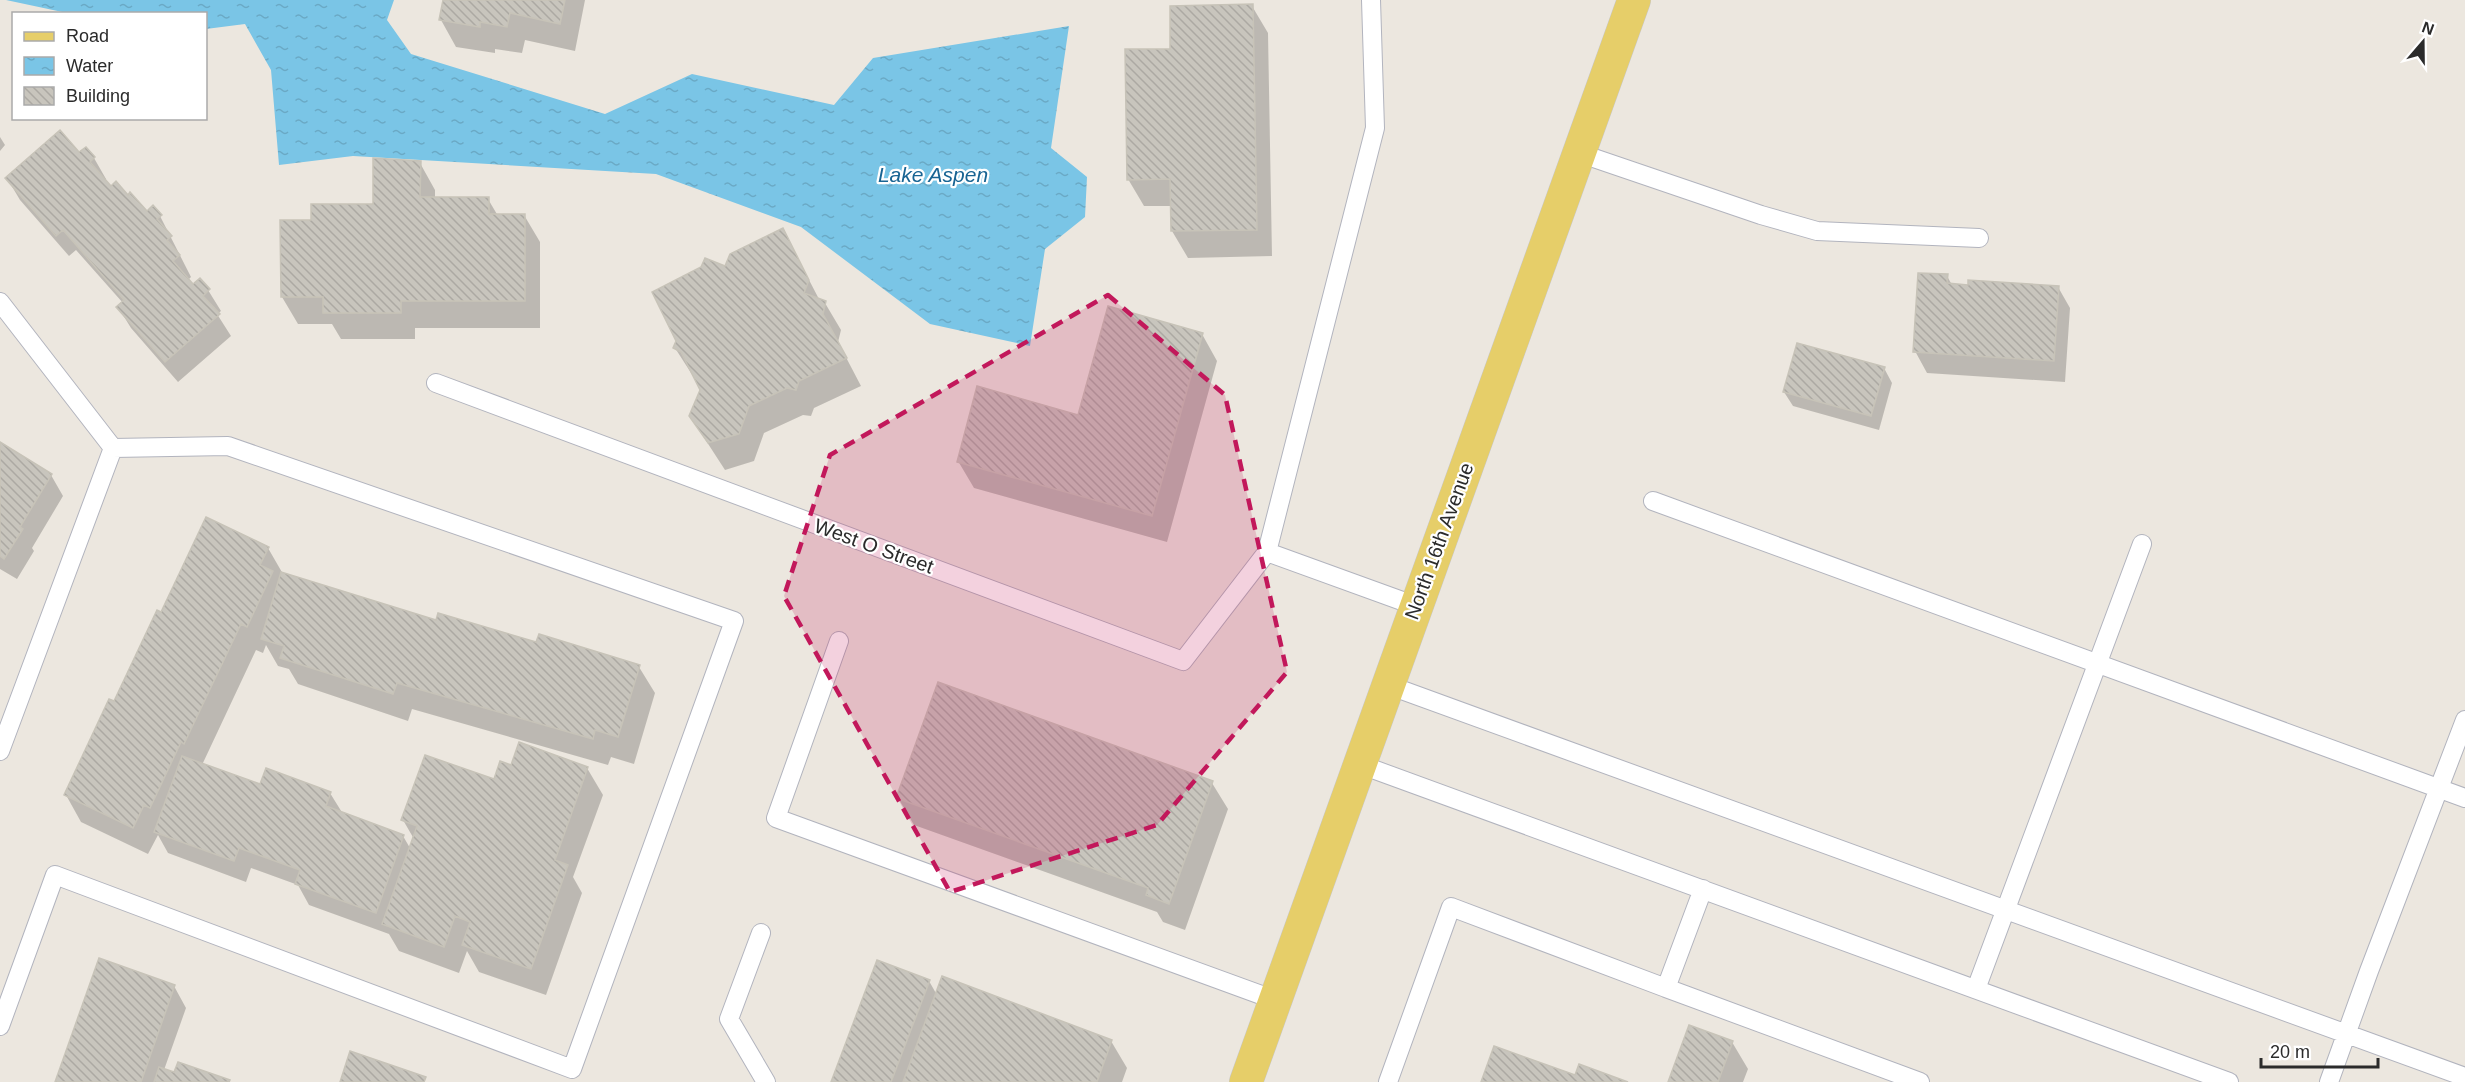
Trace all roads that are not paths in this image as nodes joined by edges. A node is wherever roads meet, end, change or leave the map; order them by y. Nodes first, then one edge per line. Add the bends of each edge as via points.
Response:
1 (1371, 0) edge
2 (1634, 0) edge
3 (1579, 153) junction
4 (1979, 238) dead end
5 (0, 302) edge
6 (436, 383) dead end
7 (113, 448) junction
8 (1653, 501) dead end
9 (2142, 544) dead end
10 (1268, 552) junction
11 (1416, 606) junction
12 (839, 641) dead end
13 (2096, 663) junction
14 (1388, 685) junction
15 (2465, 720) edge
16 (0, 752) edge
17 (1359, 764) junction
18 (2440, 789) junction
19 (2465, 798) edge
20 (1703, 889) junction
21 (2005, 909) junction
22 (760, 933) dead end
23 (1665, 988) junction
24 (1976, 989) junction
25 (1275, 1000) junction
26 (0, 1026) edge
27 (2345, 1033) junction
28 (2465, 1077) edge
29 (766, 1082) edge
30 (1246, 1082) edge
31 (1388, 1082) edge
32 (1920, 1082) edge
33 (2229, 1082) edge
34 (2329, 1082) edge

1 - 10 lane via 1375,128
2 - 3 main road, North 16th Avenue
3 - 4 lane via 1817,231
3 - 11 main road, North 16th Avenue
5 - 7 lane
6 - 10 lane, West O Street via 1183,661
7 - 16 lane
7 - 26 lane via 228,446 734,621 572,1069 55,875
8 - 13 lane
9 - 13 lane
10 - 11 lane
11 - 14 main road, North 16th Avenue
12 - 25 lane via 776,818
13 - 18 lane
13 - 21 lane
14 - 17 main road, North 16th Avenue
14 - 21 lane
15 - 18 lane
17 - 20 lane
17 - 25 main road, North 16th Avenue
18 - 19 lane
18 - 27 lane
20 - 23 lane
20 - 24 lane
21 - 24 lane
21 - 27 lane
22 - 29 lane via 729,1019
23 - 31 lane via 1451,908
23 - 32 lane
24 - 33 lane
25 - 30 main road, North 16th Avenue
27 - 28 lane
27 - 34 lane

